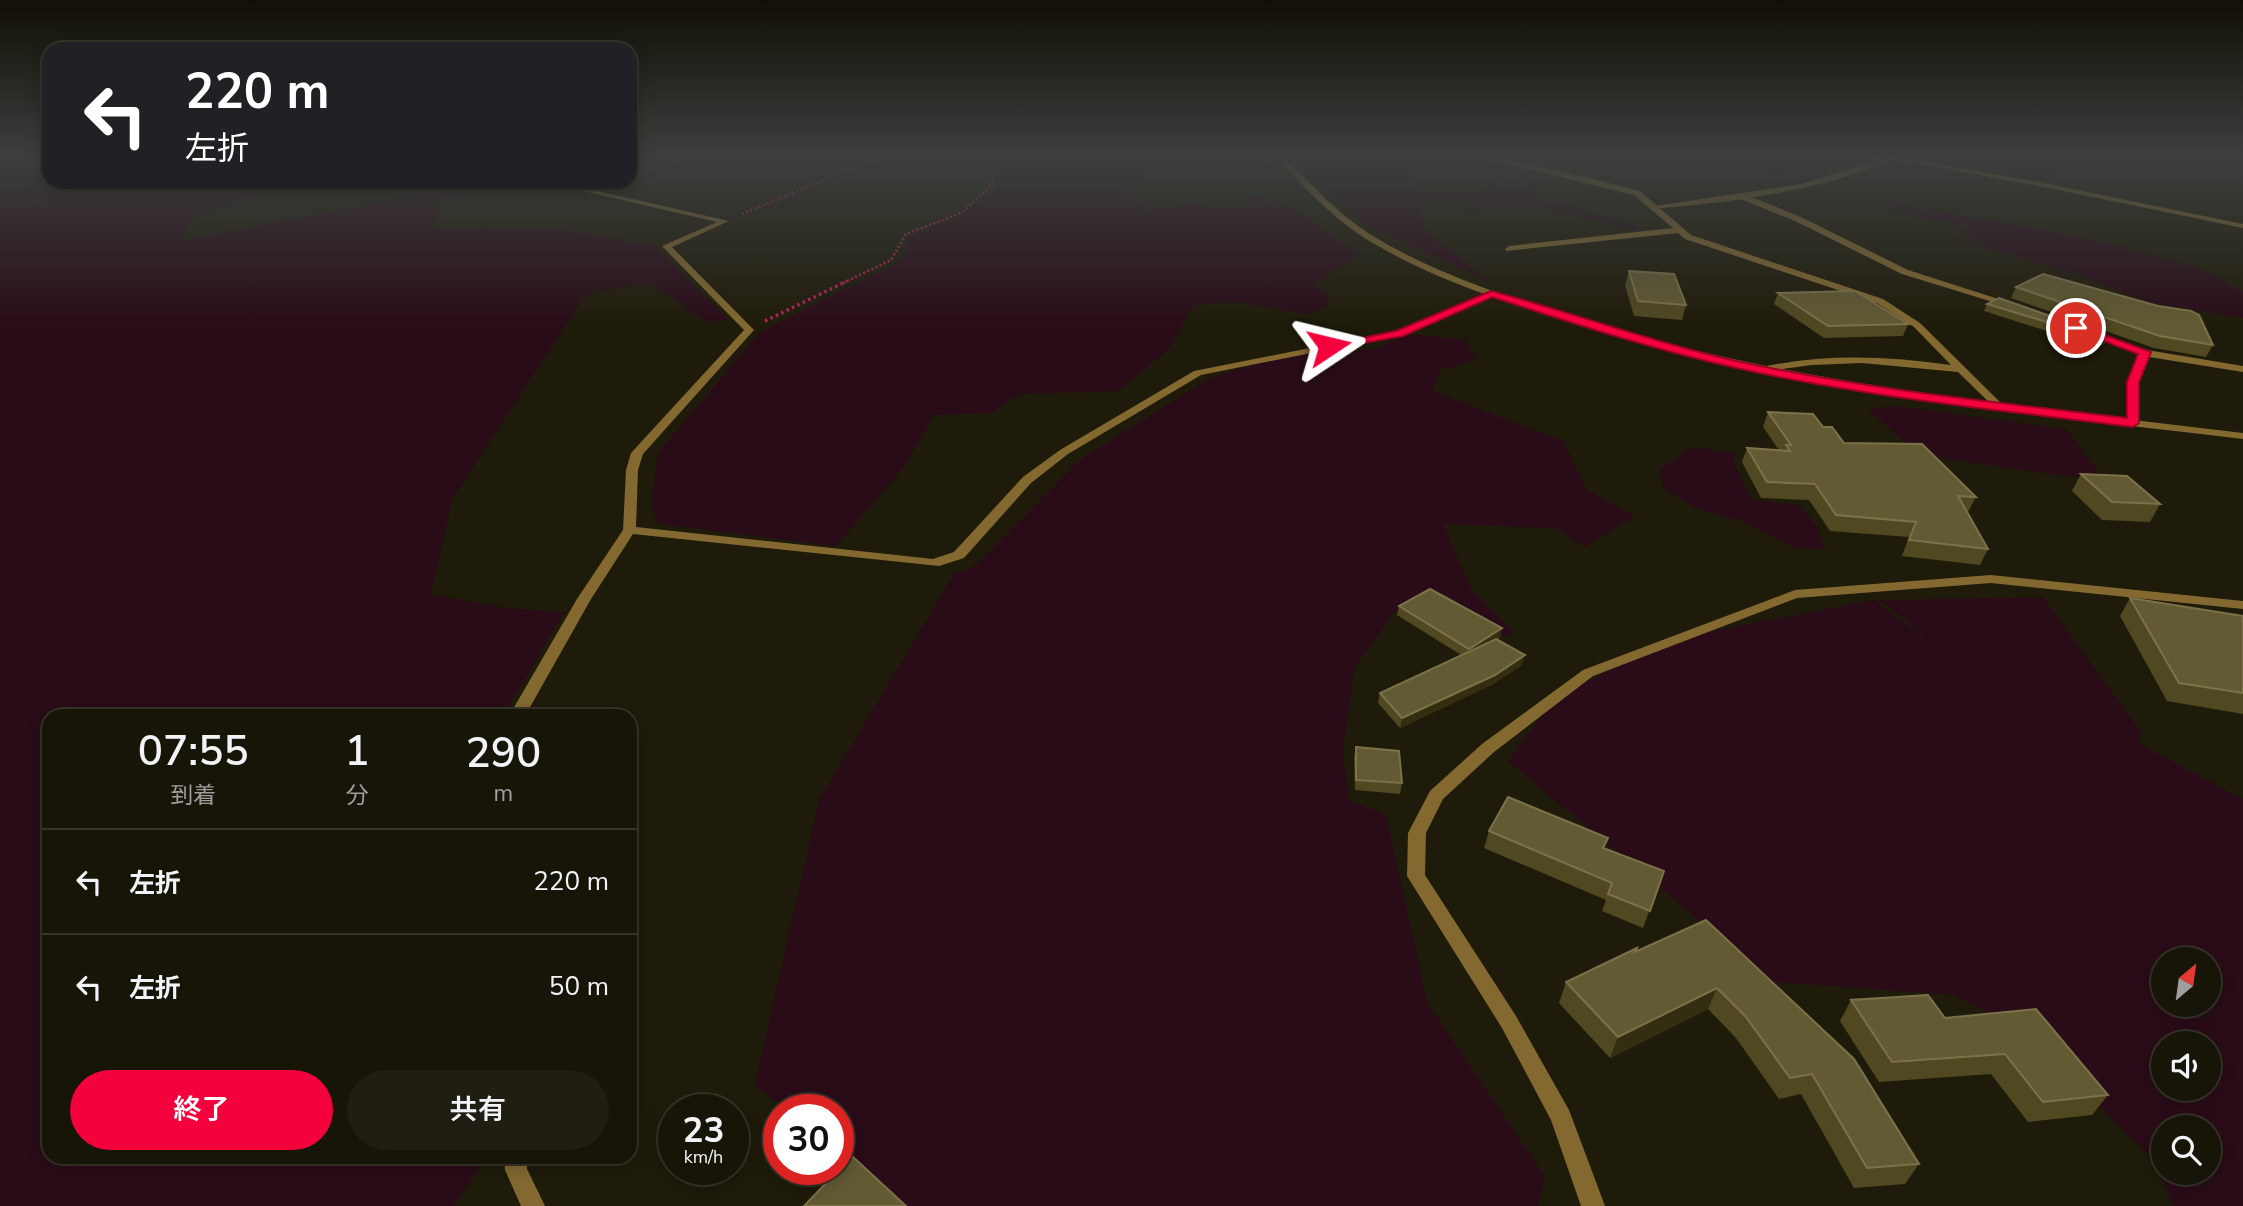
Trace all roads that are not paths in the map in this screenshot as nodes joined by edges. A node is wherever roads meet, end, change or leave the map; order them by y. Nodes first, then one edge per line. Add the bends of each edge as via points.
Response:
1 (695, 215) edge
2 (1340, 215) edge
3 (1662, 215) edge
4 (1789, 215) edge
5 (2191, 215) edge
6 (2243, 226) edge
7 (1679, 230) junction
8 (1509, 249) dead end
9 (1491, 294) junction
10 (2020, 308) edge
11 (2082, 330) edge
12 (2145, 352) junction
13 (1962, 369) junction
14 (2243, 369) edge
15 (1762, 370) junction
16 (2000, 407) junction
17 (2133, 423) junction
18 (2243, 436) edge
19 (629, 530) junction
20 (2243, 605) edge
21 (521, 709) edge
22 (516, 1164) edge
23 (533, 1206) edge
24 (1593, 1206) edge

1 - 19 street via 725,222 666,246 749,330 637,453
2 - 9 street via 1405,254
3 - 7 street
4 - 10 street via 1905,272
5 - 6 street
7 - 8 street
7 - 13 street via 1721,249 1880,302 1917,325
9 - 15 street via 1653,345
9 - 19 street via 1399,333 1198,373 1064,452 1027,480 959,555 934,563
11 - 12 street
12 - 14 street
12 - 17 street via 2133,382
13 - 15 street via 1848,359 1798,361
13 - 16 street
15 - 16 street
16 - 17 street
17 - 18 street
19 - 21 street
20 - 24 street via 1992,579 1795,594 1588,673 1488,748 1436,795 1417,833 1416,876 1509,1022 1561,1117
22 - 23 street

